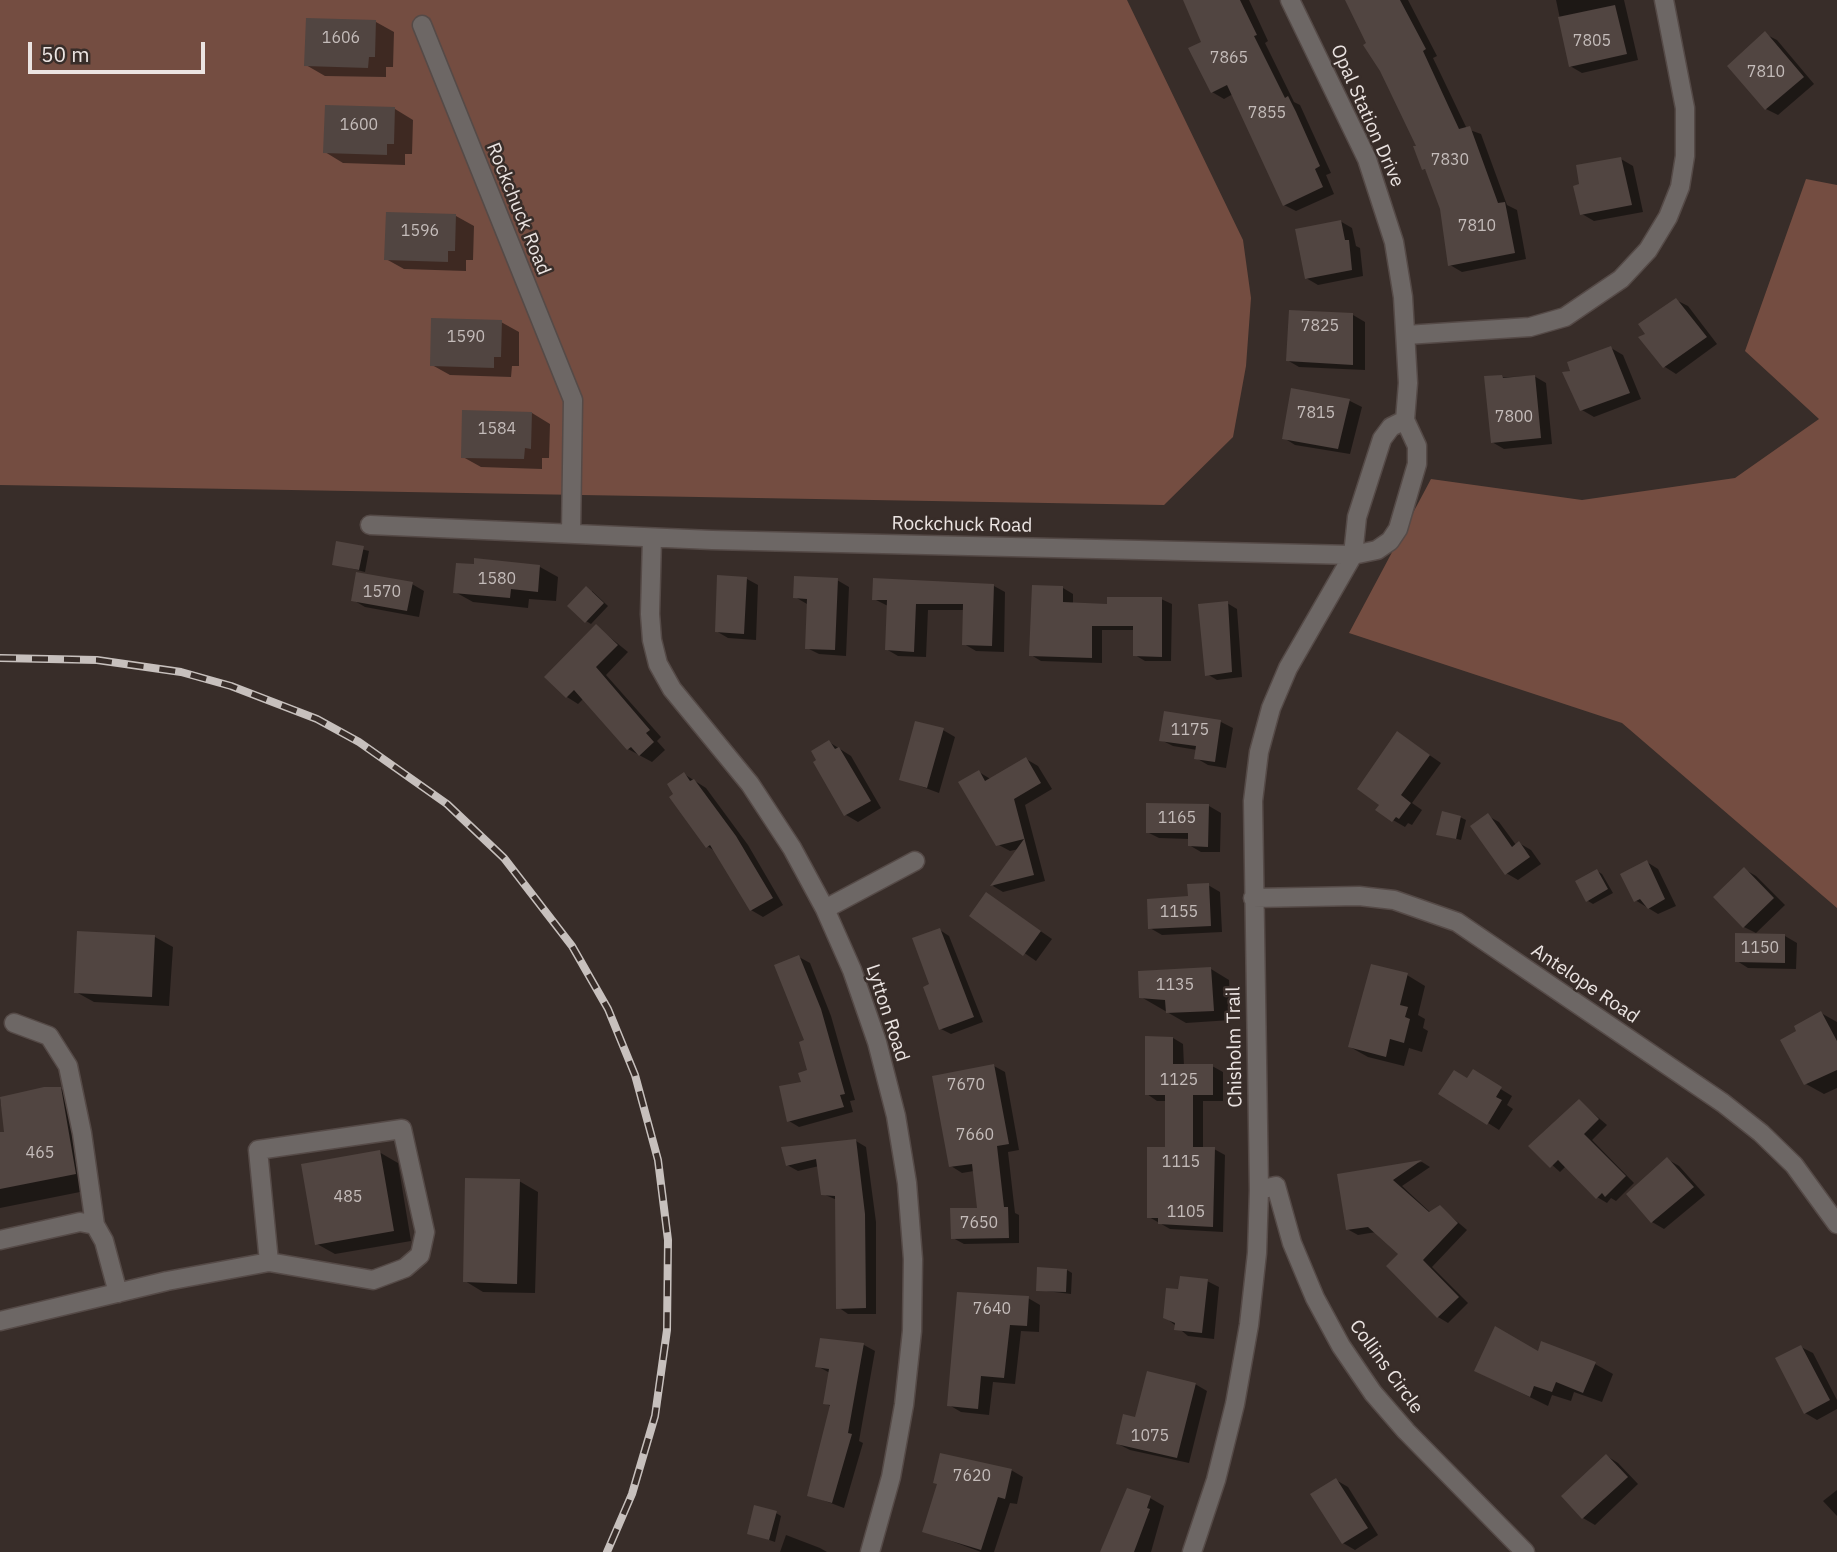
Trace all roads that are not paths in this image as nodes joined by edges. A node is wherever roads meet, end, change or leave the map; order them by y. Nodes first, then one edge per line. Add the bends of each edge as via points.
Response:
1 (1290, 0) edge
2 (1664, 0) edge
3 (422, 25) dead end
4 (1406, 335) junction
5 (1405, 420) junction
6 (370, 525) dead end
7 (571, 534) junction
8 (652, 538) junction
9 (1353, 555) junction
10 (915, 861) dead end
11 (1253, 898) junction
12 (825, 909) junction
13 (14, 1023) dead end
14 (1259, 1190) junction
15 (1837, 1224) edge
16 (95, 1225) junction
17 (0, 1240) edge
18 (269, 1262) junction
19 (118, 1293) junction
20 (0, 1321) edge
21 (870, 1552) edge
22 (1192, 1552) edge
23 (1525, 1552) edge

1 - 4 street, Opal Station Drive via 1382,199 1394,242
2 - 4 street via 1685,108 1685,156 1672,207 1648,250 1621,279 1565,317 1530,327
3 - 7 street, Rockchuck Road via 573,400
4 - 5 street, Opal Station Drive
5 - 9 street via 1382,439 1357,517
5 - 9 street, Opal Station Drive via 1417,446 1416,464 1398,529 1377,550
6 - 7 street, Rockchuck Road
7 - 8 street, Rockchuck Road
8 - 9 street, Rockchuck Road
8 - 12 street, Lytton Road via 650,614 658,664 672,689 750,784
9 - 11 street, Chisholm Trail via 1288,668 1271,708 1253,801
10 - 12 street
11 - 14 street, Chisholm Trail
11 - 15 street, Antelope Road via 1359,896 1394,900 1457,922 1761,1133 1794,1165
12 - 21 street, Lytton Road via 877,1042 898,1129 912,1246 912,1331 904,1405 891,1477
13 - 16 street via 49,1036 68,1066
14 - 22 street, Chisholm Trail via 1249,1325 1235,1404
14 - 23 street, Collins Circle via 1276,1186 1292,1243 1315,1298 1373,1393
16 - 17 street via 80,1222
16 - 19 street
18 - 18 street via 258,1150 402,1129 425,1232 420,1255 405,1268 373,1280
18 - 19 street
19 - 20 street

